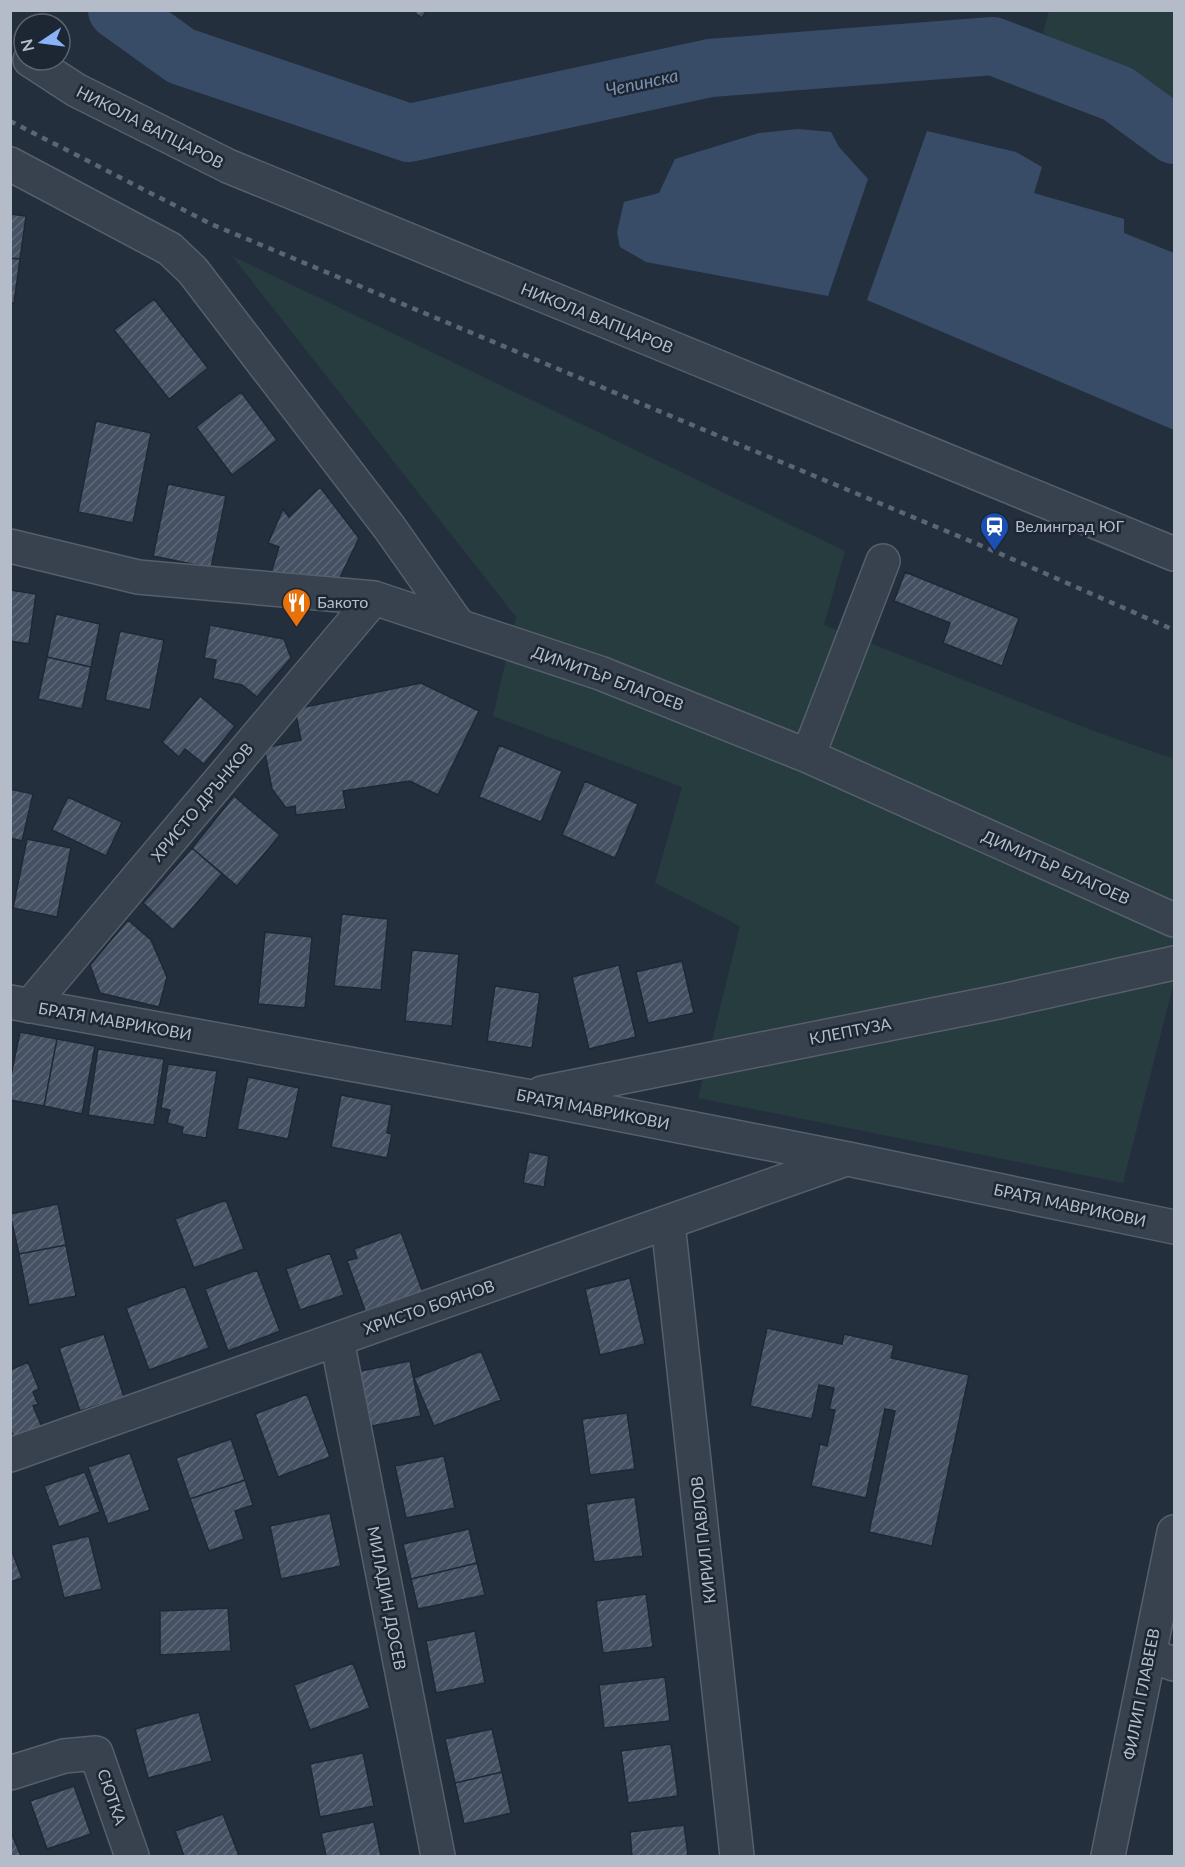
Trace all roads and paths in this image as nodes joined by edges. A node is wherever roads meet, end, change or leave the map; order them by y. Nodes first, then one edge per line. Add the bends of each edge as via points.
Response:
1 (48, 72) edge
2 (10, 164) edge
3 (10, 546) edge
4 (1174, 554) edge
5 (884, 561) dead end
6 (374, 598) junction
7 (458, 625) junction
8 (808, 756) junction
9 (1174, 920) edge
10 (1174, 963) edge
11 (20, 1004) edge
12 (526, 1096) junction
13 (848, 1159) junction
14 (668, 1223) junction
15 (1174, 1227) edge
16 (337, 1340) junction
17 (10, 1455) edge
18 (1174, 1532) edge
19 (1162, 1659) edge
20 (10, 1773) edge
21 (132, 1857) edge
22 (438, 1857) edge
23 (737, 1857) edge
24 (1108, 1857) edge

1 - 4 street, НИКОЛА ВАПЦАРОВ via 76,90 228,166
2 - 7 street via 170,249 193,272 389,527
3 - 6 street, ДИМИТЪР БЛАГОЕВ via 138,577
5 - 8 street
6 - 7 street, ДИМИТЪР БЛАГОЕВ
6 - 11 street, ХРИСТО ДРЪНКОВ
7 - 8 street, ДИМИТЪР БЛАГОЕВ via 600,673
8 - 9 street, ДИМИТЪР БЛАГОЕВ
10 - 12 street, КЛЕПТУЗА
11 - 12 street, БРАТЯ МАВРИКОВИ
12 - 13 street, БРАТЯ МАВРИКОВИ
13 - 14 street, ХРИСТО БОЯНОВ
13 - 15 street, БРАТЯ МАВРИКОВИ
14 - 16 street, ХРИСТО БОЯНОВ
14 - 23 street, КИРИЛ ПАВЛОВ
16 - 17 street, ХРИСТО БОЯНОВ
16 - 22 street, МИЛАДИН ДОСЕВ
18 - 19 street, ФИЛИП ГЛАВЕЕВ
19 - 24 street, ФИЛИП ГЛАВЕЕВ
20 - 21 street, СЮТКА via 64,1756 96,1753

